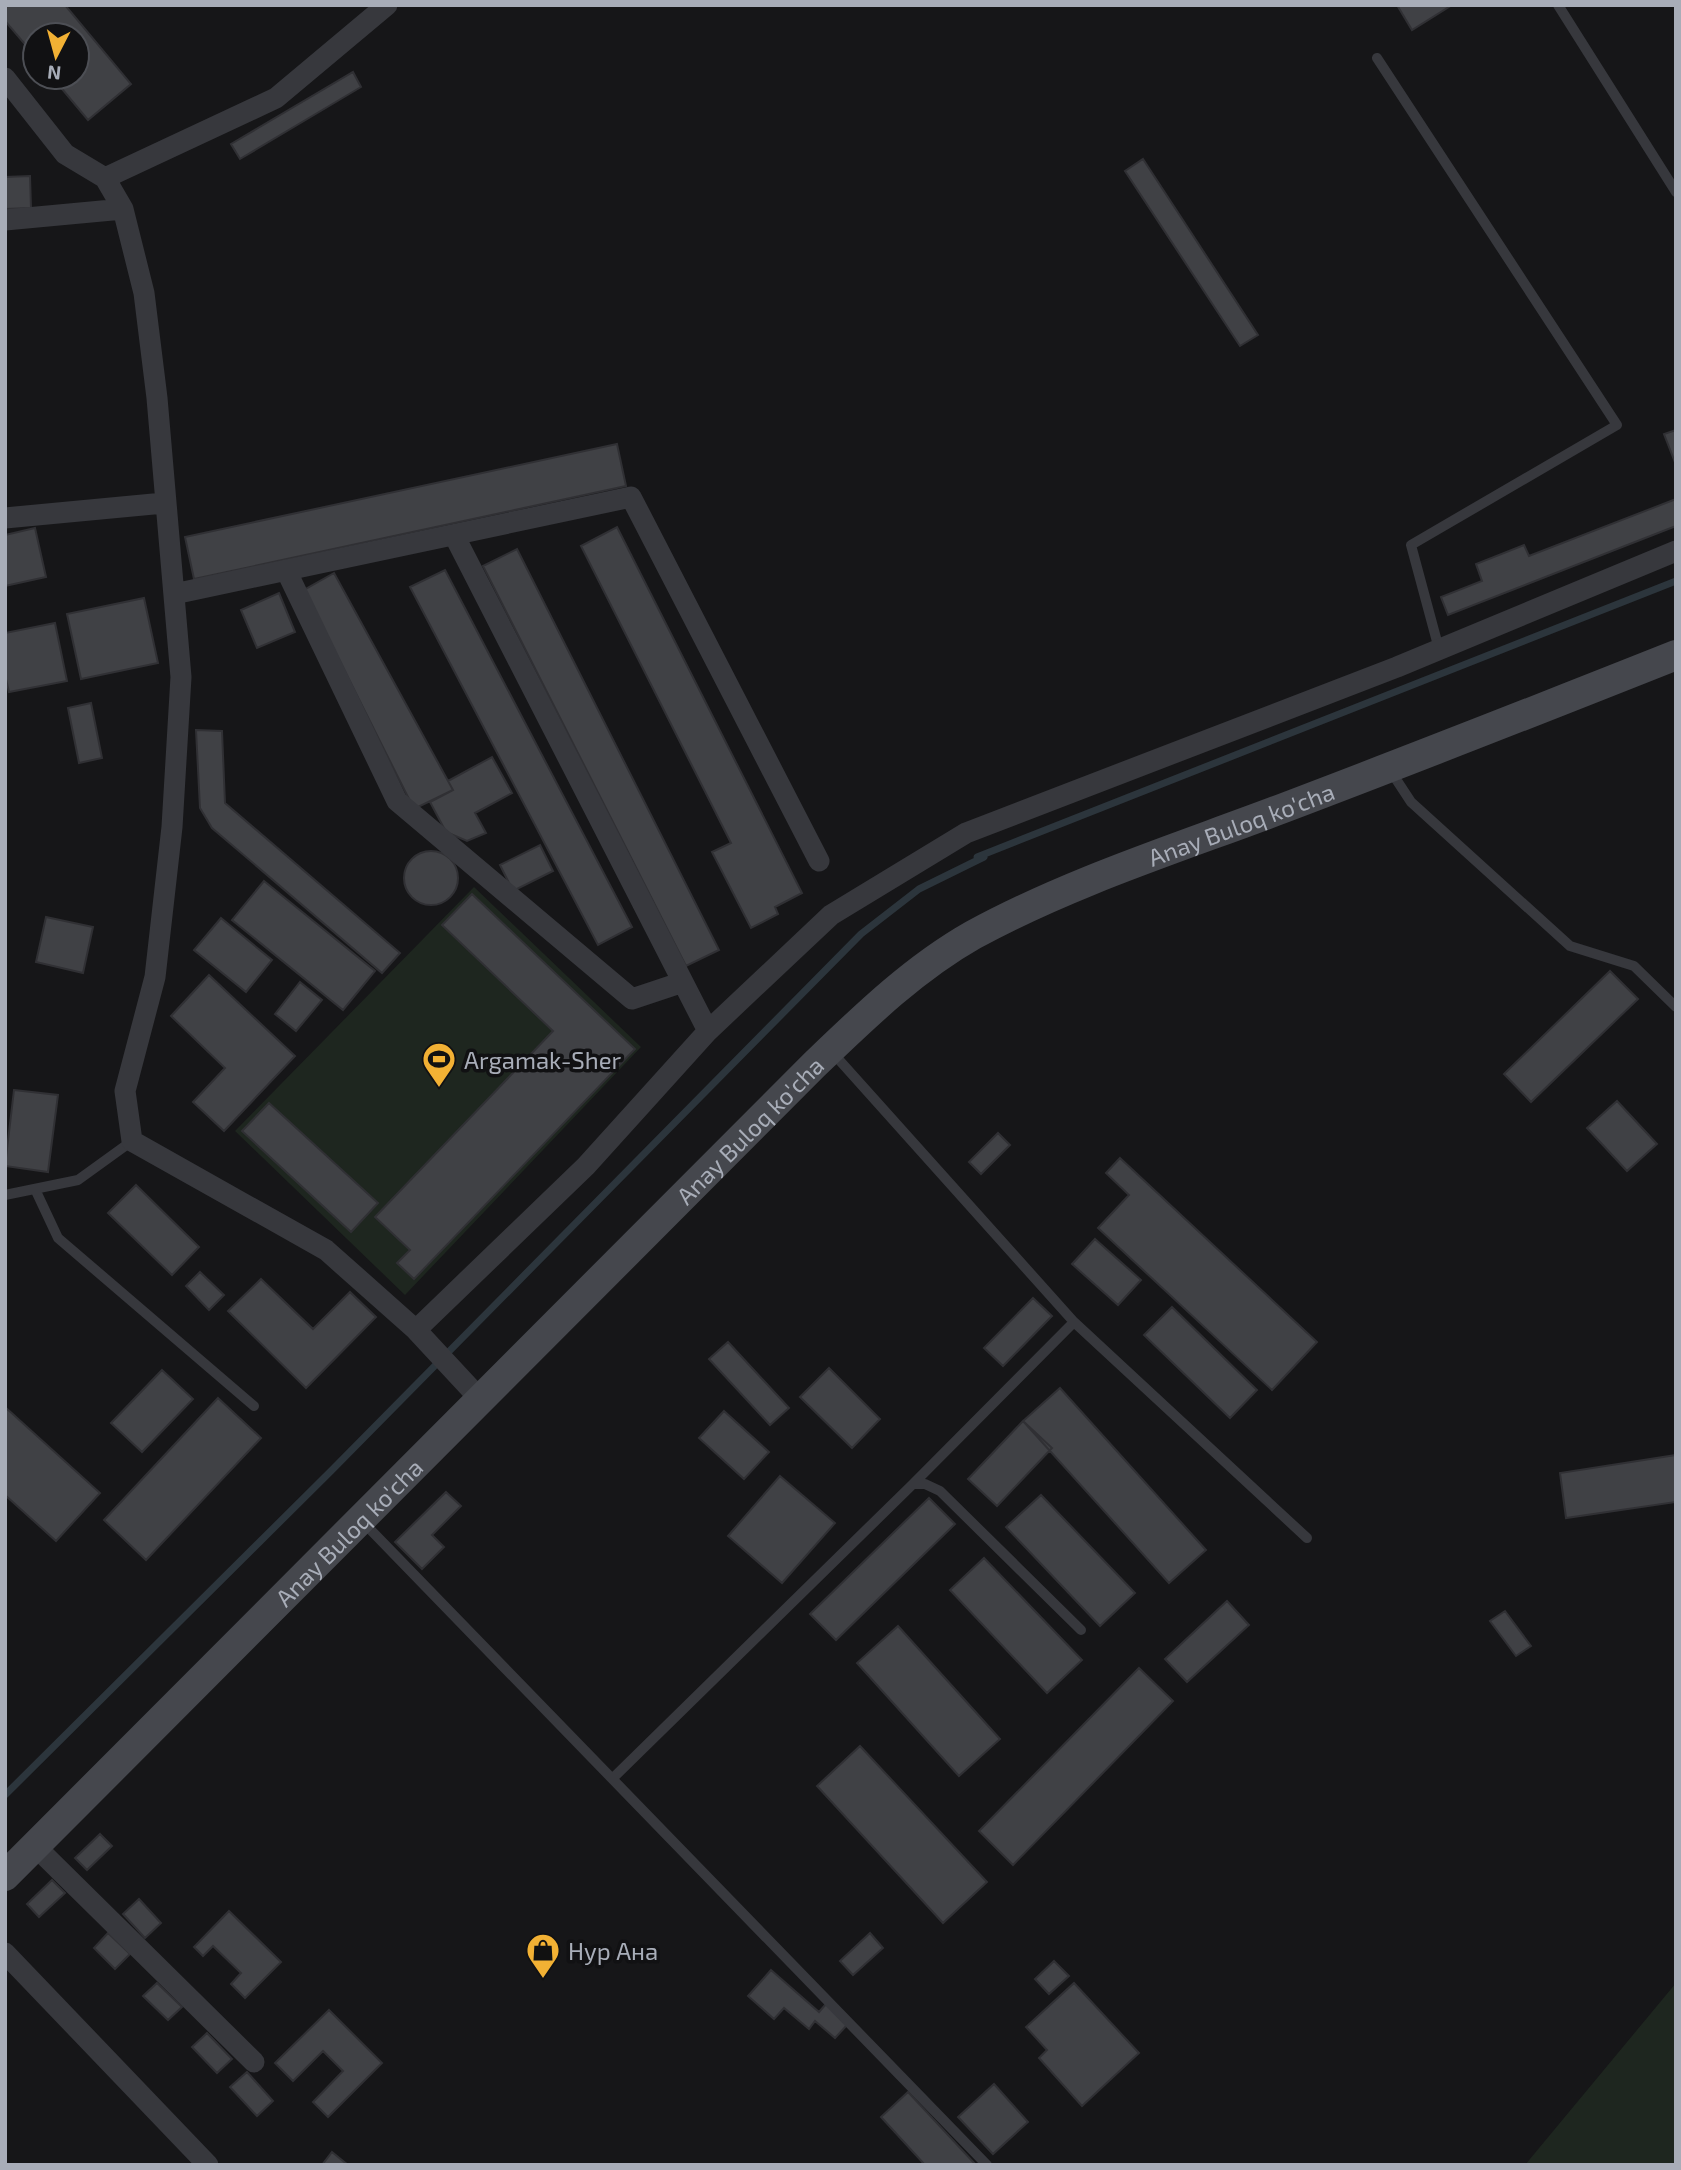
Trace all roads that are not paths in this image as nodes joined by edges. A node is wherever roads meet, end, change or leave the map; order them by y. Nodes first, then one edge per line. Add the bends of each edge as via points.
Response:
1 (387, 5) edge
2 (1558, 5) edge
3 (1377, 58) dead end
4 (5, 78) edge
5 (105, 178) junction
6 (1676, 192) edge
7 (123, 209) junction
8 (5, 220) edge
9 (164, 503) junction
10 (5, 518) edge
11 (454, 535) junction
12 (1676, 551) edge
13 (286, 570) junction
14 (174, 594) junction
15 (1439, 649) junction
16 (1676, 655) edge
17 (1389, 769) junction
18 (818, 861) dead end
19 (683, 982) junction
20 (1676, 1007) edge
21 (708, 1031) junction
22 (830, 1050) junction
23 (132, 1141) junction
24 (35, 1189) junction
25 (5, 1195) edge
26 (1074, 1322) junction
27 (416, 1330) junction
28 (481, 1400) junction
29 (254, 1406) dead end
30 (913, 1484) junction
31 (361, 1520) junction
32 (1307, 1538) dead end
33 (1081, 1630) dead end
34 (614, 1777) junction
35 (35, 1846) junction
36 (5, 1876) edge
37 (5, 1953) edge
38 (254, 2062) dead end
39 (208, 2165) edge
40 (987, 2165) edge

1 - 5 street via 276,98
2 - 6 lane
3 - 15 lane via 1617,425 1412,545
4 - 5 street via 65,153
5 - 7 street
7 - 8 street
7 - 9 street via 144,293
9 - 10 street
9 - 14 street
11 - 13 street
11 - 18 street via 631,497
11 - 19 street
12 - 15 street
13 - 14 street
13 - 19 street via 397,801 632,999
14 - 23 street via 181,677 172,827 155,977 125,1091
15 - 21 street via 966,833 831,915
16 - 17 main road, Anay Buloq ko'cha
17 - 20 lane via 1411,802 1570,946 1634,966
17 - 22 main road, Anay Buloq ko'cha via 1074,886 1013,915 927,966 882,1000
19 - 21 street
21 - 27 street via 586,1167
22 - 26 lane
22 - 28 main road, Anay Buloq ko'cha
23 - 24 lane via 78,1180
23 - 27 street via 326,1250
24 - 25 lane
24 - 29 lane via 58,1238
26 - 30 lane
26 - 32 lane
27 - 28 street
28 - 31 main road, Anay Buloq ko'cha
30 - 33 lane via 940,1491
30 - 34 lane
31 - 34 lane
31 - 35 main road, Anay Buloq ko'cha
34 - 40 lane
35 - 36 main road, Anay Buloq ko'cha
35 - 38 street
37 - 39 street

